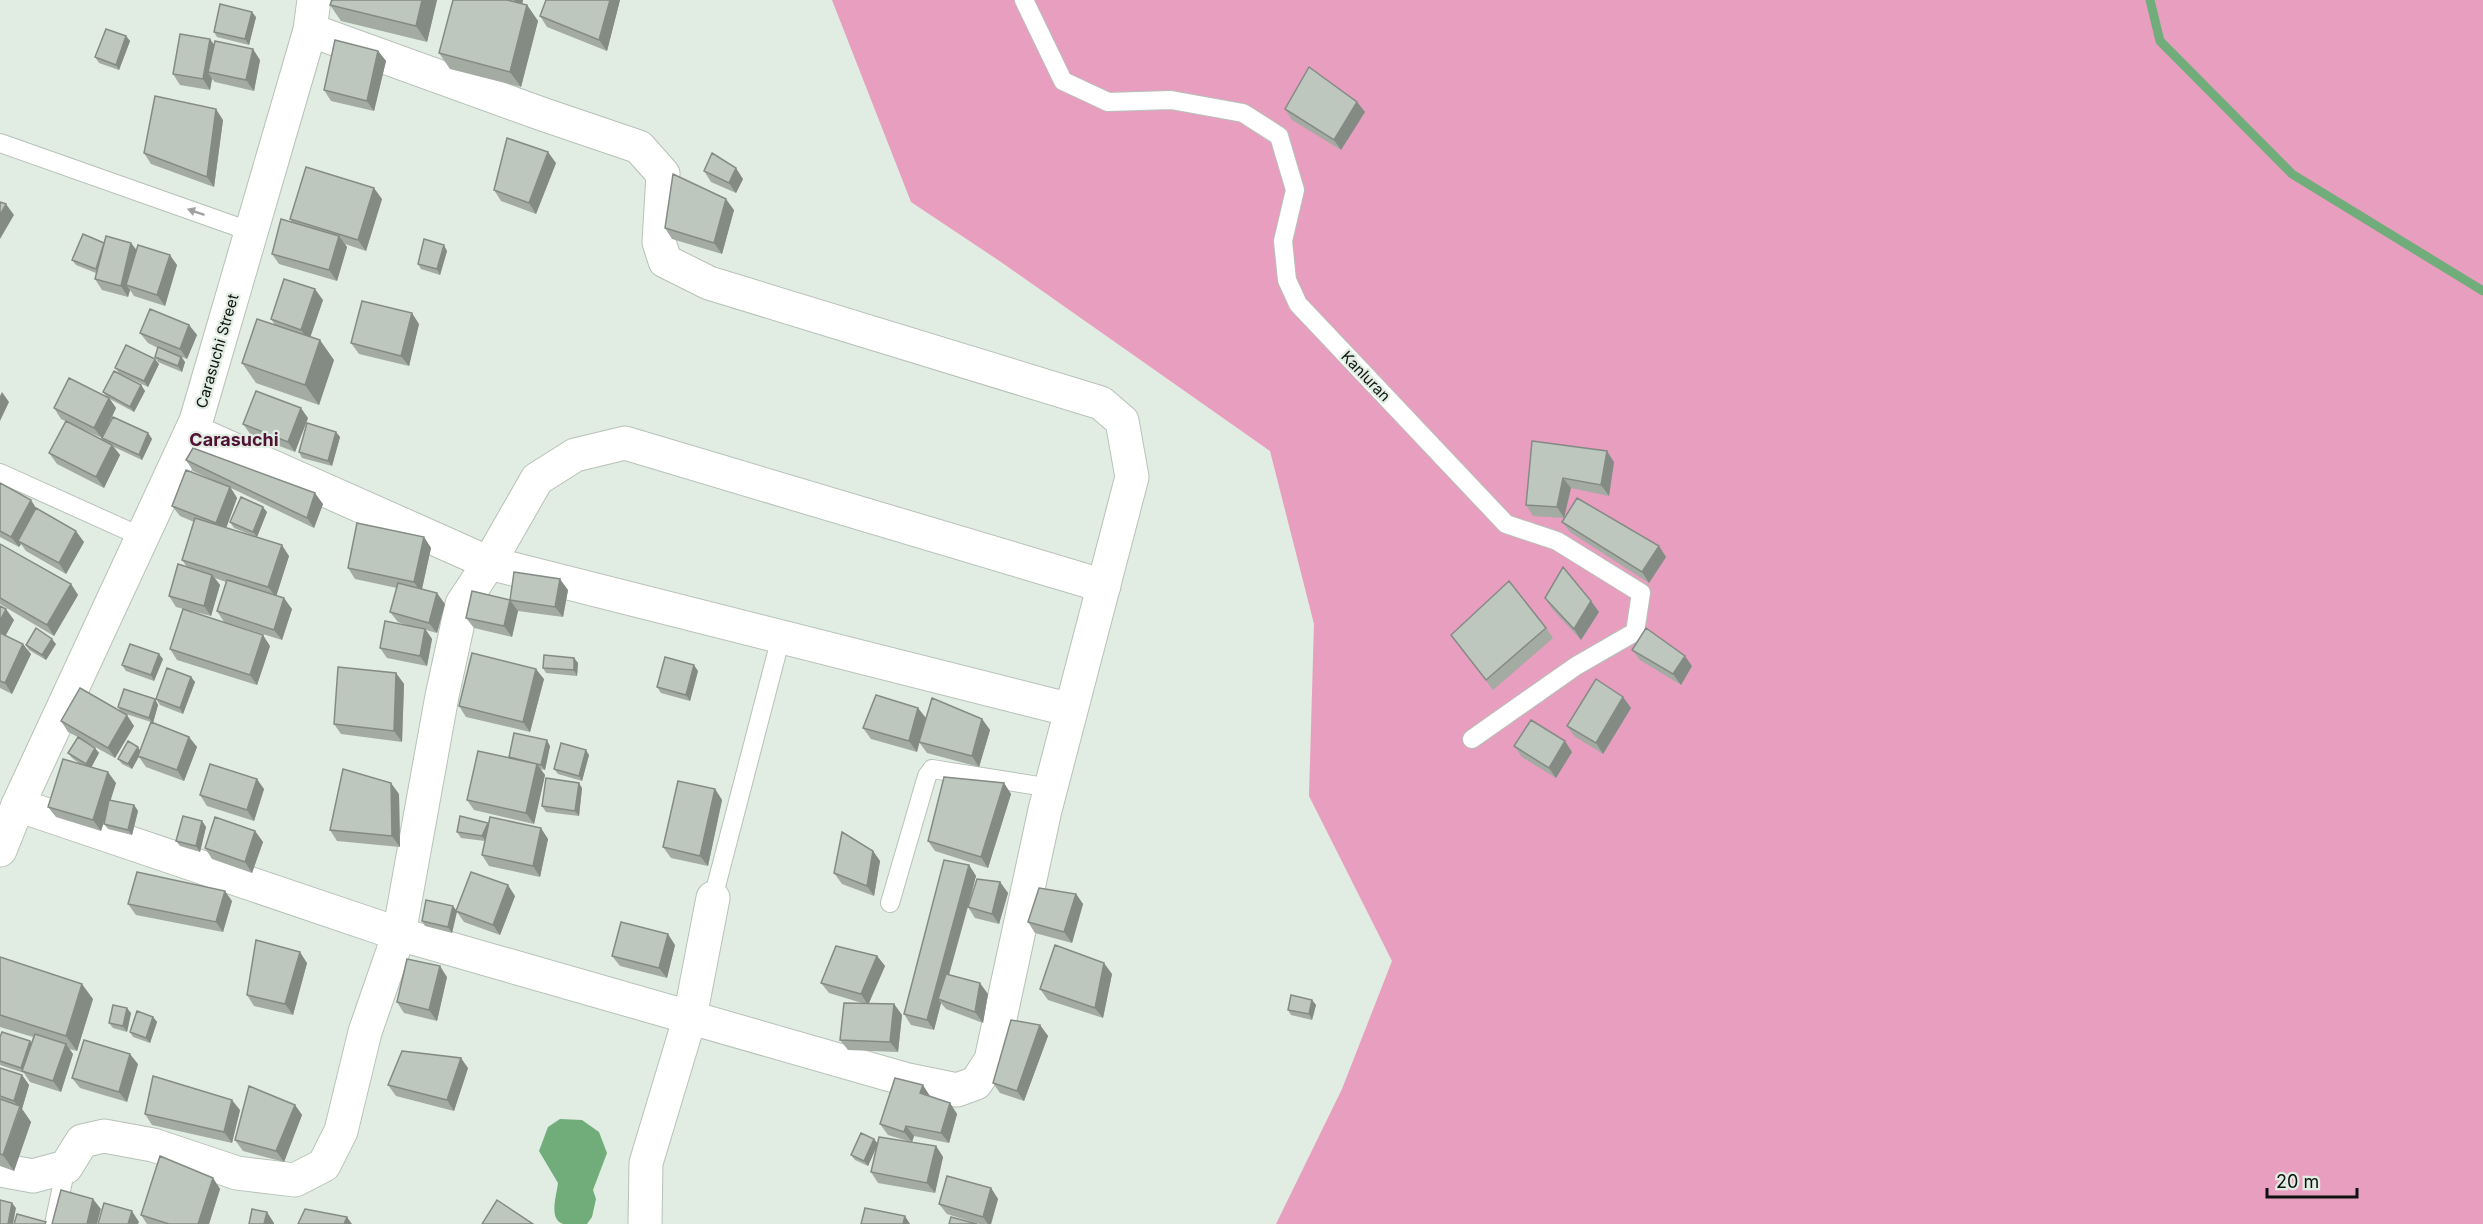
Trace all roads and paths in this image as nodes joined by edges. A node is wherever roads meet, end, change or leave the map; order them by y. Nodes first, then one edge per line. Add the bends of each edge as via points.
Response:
1 (1024, 0) edge
2 (312, 15) edge
3 (0, 143) edge
4 (252, 232) junction
5 (192, 431) junction
6 (0, 473) edge
7 (142, 537) junction
8 (489, 563) junction
9 (1104, 586) junction
10 (781, 637) junction
11 (1071, 710) junction
12 (1472, 739) dead end
13 (1051, 788) junction
14 (9, 801) edge
15 (0, 850) edge
16 (713, 898) joint
17 (890, 903) dead end
18 (399, 934) junction
19 (690, 1017) junction
20 (66, 1167) junction
21 (0, 1170) edge
22 (54, 1224) edge
23 (645, 1224) edge

1 - 12 lane, Kanluran via 1063,81 1108,102 1171,100 1243,113 1279,136 1295,190 1283,240 1287,280 1298,304 1506,524 1557,541 1641,593 1635,632 1576,666
2 - 4 street, Carasuchi Street
2 - 9 street via 542,114 639,147 663,174 659,242 665,261 709,283 1101,403 1122,421 1132,477
4 -> 3 lane
4 - 5 street, Carasuchi Street
5 - 7 street, Carasuchi Street
5 - 8 street
6 - 7 lane
7 - 14 street, Carasuchi Street
8 - 9 street via 537,479 575,455 625,443
8 - 10 street
8 - 18 street via 462,604
9 - 11 street
10 - 11 street
10 - 16 lane
11 - 13 street
13 - 17 lane via 932,769
13 - 19 street via 991,1060 976,1083 957,1090 908,1080
14 - 15 street, Carasuchi Street
14 - 18 street
16 - 19 street
18 - 19 street
18 - 20 street via 365,1032 341,1131 324,1165 296,1180 237,1173 153,1145 104,1136 82,1141
19 - 23 street via 646,1163
20 - 21 street via 33,1176
20 - 22 lane

